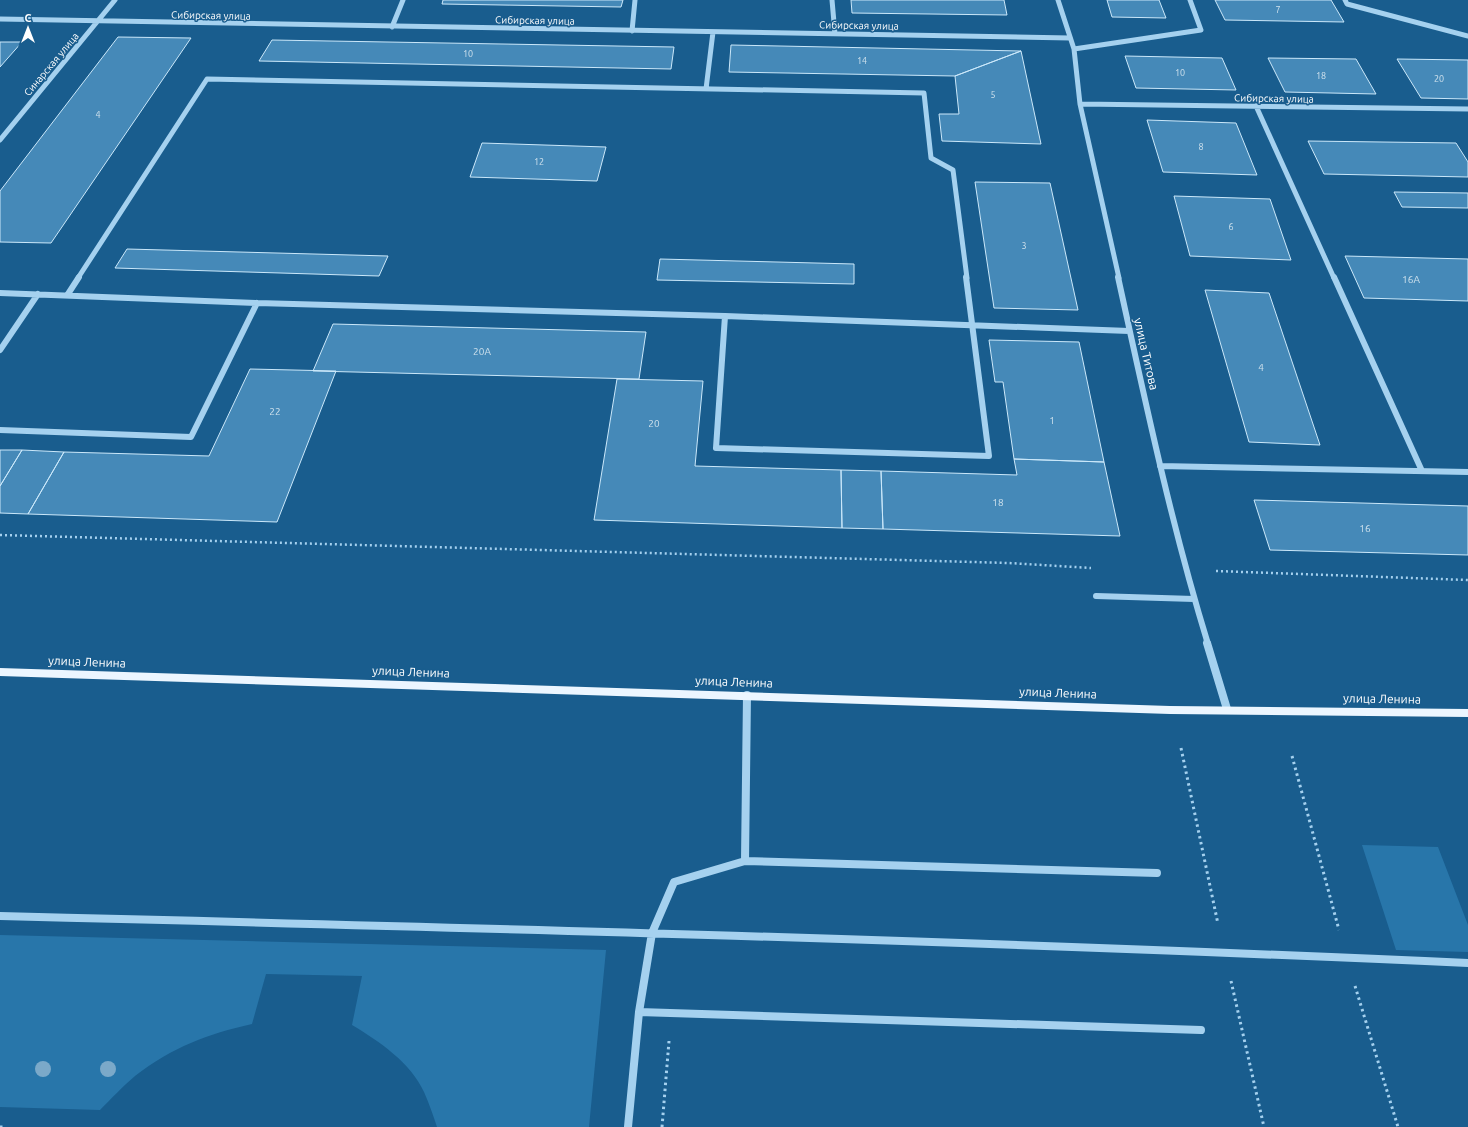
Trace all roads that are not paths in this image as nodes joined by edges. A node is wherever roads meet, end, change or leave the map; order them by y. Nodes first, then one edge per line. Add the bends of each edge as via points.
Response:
1 (115, 0) edge
2 (403, 0) edge
3 (635, 0) edge
4 (832, 0) edge
5 (1058, 0) edge
6 (1190, 0) edge
7 (1345, 0) edge
8 (0, 20) edge
9 (98, 22) junction
10 (392, 27) junction
11 (632, 31) junction
12 (713, 32) junction
13 (836, 34) junction
14 (1468, 36) edge
15 (1070, 38) junction
16 (1074, 49) junction
17 (706, 89) junction
18 (1080, 104) junction
19 (1256, 106) junction
20 (1468, 109) edge
21 (0, 140) edge
22 (0, 293) edge
23 (38, 294) junction
24 (68, 294) junction
25 (257, 302) junction
26 (725, 316) junction
27 (973, 324) junction
28 (1129, 332) junction
29 (0, 350) edge
30 (0, 430) edge
31 (1160, 466) junction
32 (1422, 470) junction
33 (1468, 472) edge
34 (1096, 596) dead end
35 (1194, 599) junction
36 (0, 672) edge
37 (747, 695) junction
38 (1227, 709) junction
39 (1468, 713) edge
40 (745, 861) junction
41 (1157, 873) dead end
42 (0, 916) edge
43 (652, 933) junction
44 (1468, 963) edge
45 (639, 1012) junction
46 (1201, 1030) dead end
47 (628, 1127) edge

1 - 9 street, Синарская улица
2 - 10 street
3 - 11 street
4 - 13 street
5 - 15 street, улица Титова
6 - 16 street via 1201,30
7 - 14 street via 1347,4
8 - 9 street, Сибирская улица
9 - 10 street, Сибирская улица
9 - 21 street, Синарская улица
10 - 11 street, Сибирская улица
11 - 12 street, Сибирская улица
12 - 13 street, Сибирская улица
12 - 17 street
13 - 15 street, Сибирская улица
15 - 16 street, улица Титова
16 - 18 street, улица Титова
17 - 24 street via 206,79
17 - 27 street via 924,93 931,158 953,170
18 - 19 street, Сибирская улица
18 - 28 street, улица Титова
19 - 20 street, Сибирская улица
19 - 32 street
22 - 23 street
23 - 24 street
23 - 29 street
24 - 25 street
25 - 26 street
25 - 30 street via 191,437
26 - 27 street
26 - 27 street via 716,448 989,456
27 - 28 street
28 - 31 street, улица Титова
31 - 32 street
31 - 35 street, улица Титова
32 - 33 street
34 - 35 street
35 - 38 street, улица Титова
36 - 37 main road, улица Ленина
37 - 38 main road, улица Ленина via 1170,710
37 - 40 street
38 - 39 main road, улица Ленина
40 - 41 street
40 - 43 street via 674,882
42 - 43 street
43 - 44 street via 1224,952
43 - 45 street
45 - 46 street
45 - 47 street

